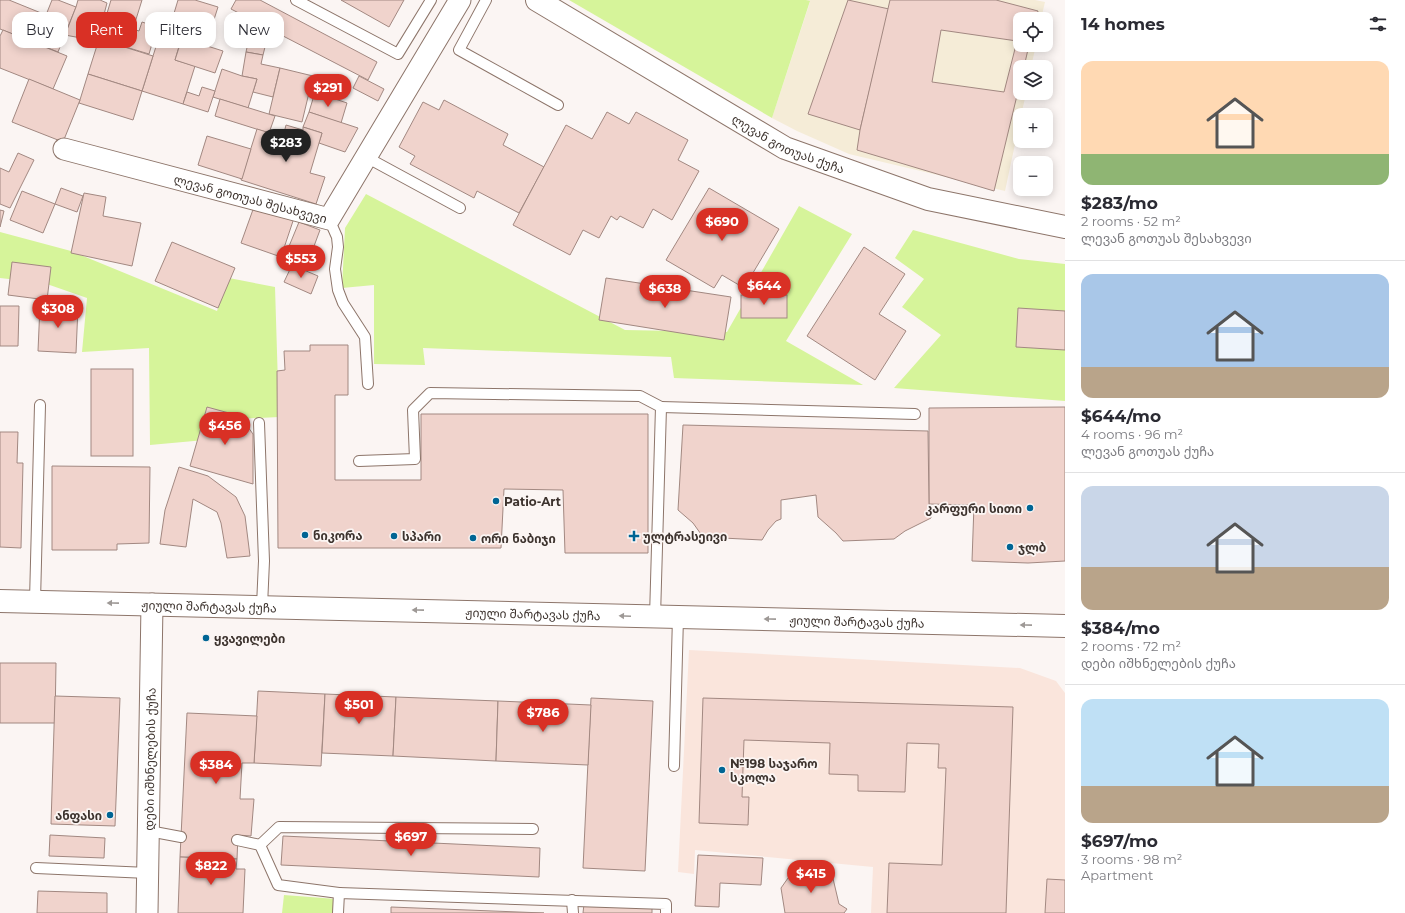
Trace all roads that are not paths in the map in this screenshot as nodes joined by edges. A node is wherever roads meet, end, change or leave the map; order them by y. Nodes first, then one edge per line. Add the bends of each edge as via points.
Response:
1 (296, 0) edge
2 (431, 0) edge
3 (460, 0) edge
4 (486, 0) edge
5 (537, 0) edge
6 (558, 105) dead end
7 (64, 149) dead end
8 (366, 157) junction
9 (460, 208) dead end
10 (329, 219) junction
11 (1065, 227) edge
12 (368, 384) dead end
13 (40, 405) dead end
14 (661, 407) junction
15 (915, 414) dead end
16 (259, 423) dead end
17 (359, 461) dead end
18 (0, 601) edge
19 (35, 602) junction
20 (152, 604) junction
21 (262, 606) junction
22 (655, 617) junction
23 (678, 617) junction
24 (1065, 626) edge
25 (674, 766) dead end
26 (533, 829) dead end
27 (149, 831) junction
28 (181, 837) dead end
29 (237, 840) dead end
30 (260, 844) junction
31 (36, 868) dead end
32 (148, 873) junction
33 (339, 893) junction
34 (572, 900) junction
35 (147, 913) edge
36 (338, 913) edge
37 (573, 913) edge
38 (666, 913) edge

1 - 2 lane via 398,54
3 - 8 street, ლევან გოთუას შესახვევი
4 - 6 lane via 459,50
5 - 11 main road, ლევან გოთუას ქუჩა via 785,148 928,199
7 - 10 street, ლევან გოთუას შესახვევი
8 - 9 lane
8 - 10 street, ლევან გოთუას შესახვევი
10 - 12 lane via 337,237 335,269 338,290 343,303 365,337
13 - 19 lane
14 - 15 lane
14 - 17 lane via 640,396 430,393 413,410 415,459
14 - 22 lane
16 - 21 lane via 264,561
18 - 19 main road, ჟიული შარტავას ქუჩა
20 -> 19 main road, ჟიული შარტავას ქუჩა
20 - 21 main road, ჟიული შარტავას ქუჩა
20 - 27 street, დები იშხნელების ქუჩა
22 -> 21 main road, ჟიული შარტავას ქუჩა
22 - 23 main road, ჟიული შარტავას ქუჩა
24 -> 23 main road, ჟიული შარტავას ქუჩა
23 - 25 lane
26 - 30 lane via 279,827
27 - 28 lane
27 - 32 street, დები იშხნელების ქუჩა
29 - 30 lane
30 - 33 lane via 278,885
31 - 32 lane
32 - 35 street, დები იშხნელების ქუჩა
33 - 34 lane
33 - 36 lane
34 - 37 lane
34 - 38 lane via 666,904

